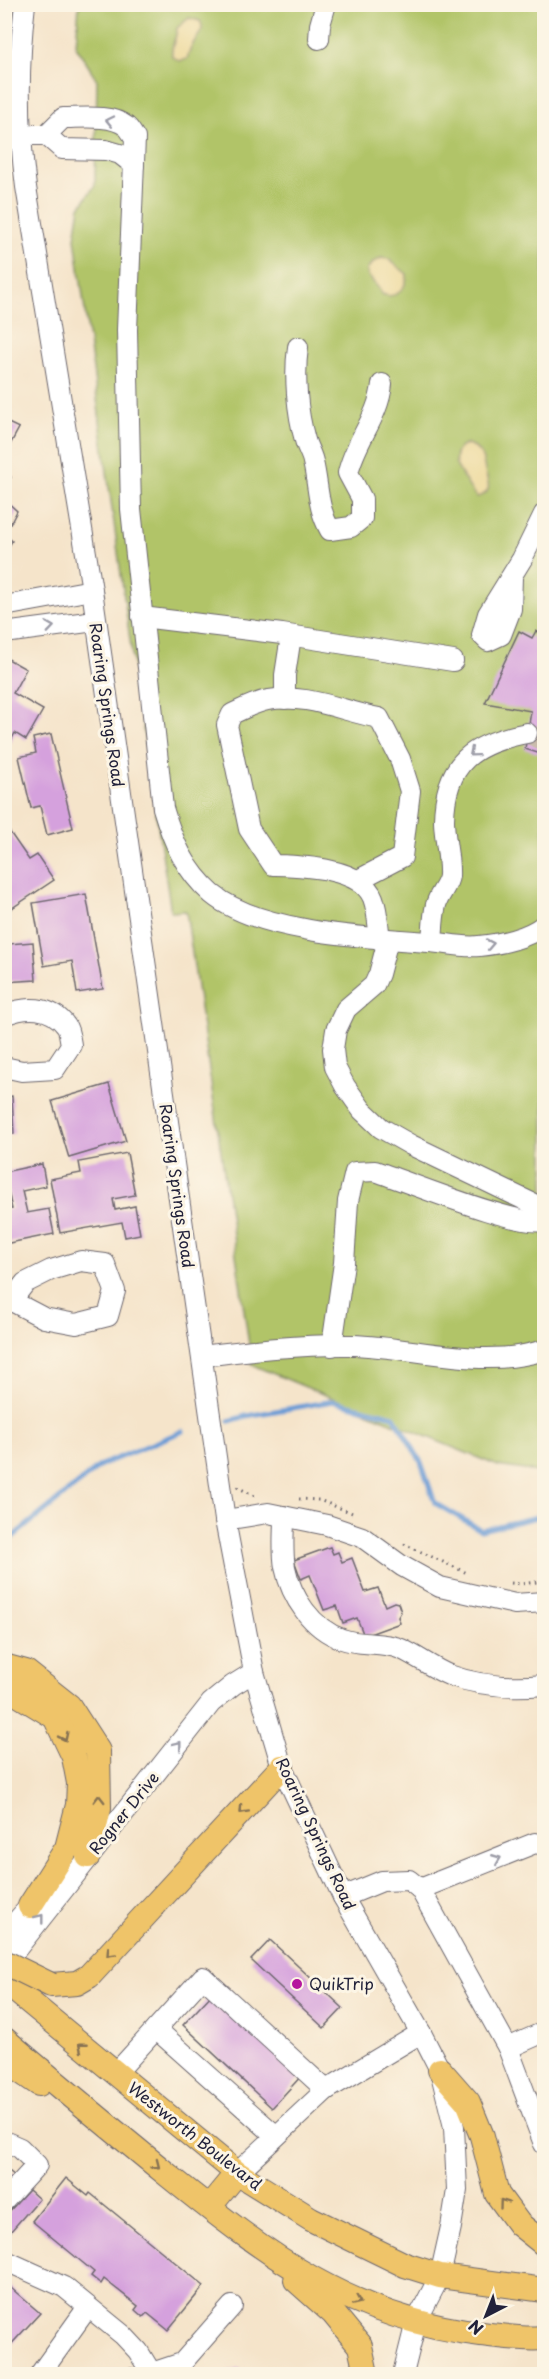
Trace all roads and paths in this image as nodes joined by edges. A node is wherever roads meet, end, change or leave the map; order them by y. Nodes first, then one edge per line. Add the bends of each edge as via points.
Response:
1 (25, 4) edge
2 (326, 4) edge
3 (319, 39) dead end
4 (21, 135) junction
5 (46, 135) junction
6 (134, 165) junction
7 (298, 347) dead end
8 (382, 384) dead end
9 (544, 514) edge
10 (512, 577) dead end
11 (92, 590) junction
12 (4, 606) edge
13 (142, 616) junction
14 (95, 621) junction
15 (4, 633) edge
16 (291, 636) junction
17 (453, 661) dead end
18 (285, 699) junction
19 (526, 733) tunnel mouth
20 (358, 880) junction
21 (544, 925) edge
22 (384, 940) junction
23 (432, 942) junction
24 (4, 1016) edge
25 (4, 1067) edge
26 (544, 1209) edge
27 (544, 1221) edge
28 (8, 1299) edge
29 (333, 1346) junction
30 (544, 1350) edge
31 (201, 1356) junction
32 (284, 1516) junction
33 (225, 1520) junction
34 (544, 1602) edge
35 (4, 1666) edge
36 (254, 1672) junction
37 (544, 1685) edge
38 (4, 1690) edge
39 (282, 1767) junction
40 (544, 1845) edge
41 (88, 1856) junction
42 (420, 1889) junction
43 (343, 1897) junction
44 (30, 1906) joint
45 (4, 1935) edge
46 (4, 1964) edge
47 (4, 1981) edge
48 (156, 2029) junction
49 (544, 2032) edge
50 (421, 2033) junction
51 (4, 2039) edge
52 (508, 2048) junction
53 (4, 2067) edge
54 (440, 2070) junction
55 (116, 2073) junction
56 (326, 2090) junction
57 (110, 2129) junction
58 (276, 2136) junction
59 (4, 2141) edge
60 (544, 2144) edge
61 (237, 2173) junction
62 (4, 2201) edge
63 (209, 2207) junction
64 (252, 2240) junction
65 (544, 2244) edge
66 (4, 2260) edge
67 (440, 2276) junction
68 (544, 2290) edge
69 (232, 2306) dead end
70 (88, 2307) junction
71 (416, 2322) junction
72 (544, 2338) edge
73 (40, 2374) edge
74 (152, 2374) edge
75 (366, 2374) edge
76 (403, 2374) edge

1 - 4 street, Roaring Springs Road via 20,56
2 - 3 street
4 - 5 street
4 - 11 street, Roaring Springs Road via 28,205
5 - 6 street via 62,149 106,150 120,154
6 -> 5 street via 135,138 117,121 63,118
6 - 13 street via 128,366 131,509
7 - 8 street via 300,415 313,461 321,514 330,530 351,527 362,518 362,499 348,473 351,456 377,411
9 - 10 street
11 - 12 street
11 - 14 street, Roaring Springs Road
13 - 16 street
13 - 22 street via 163,808 175,846 190,872 213,895 239,910 337,935
15 -> 14 street
14 - 31 street, Roaring Springs Road
16 - 17 street
16 - 18 street
18 - 20 street via 311,700 379,718 400,759 410,791 402,857
18 - 20 street via 267,700 232,714 227,725 249,829 273,865 325,869
19 -> 23 street via 484,744 453,775 444,821 449,878 436,903
20 - 22 street via 372,896
23 -> 21 street via 479,946 513,939
22 - 23 street
22 - 26 street via 380,974 374,985 346,1009 336,1030 335,1067 345,1086 381,1128
24 - 25 street via 20,1008 47,1010 66,1026 71,1044 55,1068 22,1071
27 - 29 street via 498,1214 375,1171 355,1172 348,1201
28 - 28 street via 44,1317 76,1324 108,1317 115,1291 105,1264 81,1261 25,1283
29 - 30 street via 444,1356 526,1356
29 - 31 street
31 - 33 street, Roaring Springs Road
32 - 33 street via 268,1513
32 - 34 street via 362,1537 440,1587 515,1604
32 - 37 street via 284,1566 295,1598 328,1633 344,1640 402,1649 450,1675 497,1686
33 - 36 street, Roaring Springs Road
41 -> 35 main road via 99,1808 98,1751 69,1706 26,1672
36 - 39 street, Roaring Springs Road
41 -> 36 street, Rogner Drive via 212,1703
38 -> 44 main road via 14,1692 55,1718 74,1757 79,1783 78,1805 67,1848
39 - 43 street, Roaring Springs Road
39 -> 46 main road, bridge via 89,1976 77,1983 51,1985
42 -> 40 street via 535,1843
46 -> 41 street, Rogner Drive
42 - 43 street via 409,1880 382,1881
42 - 52 street
43 - 50 street, Roaring Springs Road
44 - 45 street
55 -> 47 main road, Westworth Boulevard
48 - 55 street
48 - 56 street via 203,1977
48 - 58 street
49 - 52 street
50 - 54 street, Roaring Springs Road
50 - 56 street
51 - 57 main road
52 - 60 street
53 - 57 main road via 14,2067
65 -> 54 main road via 519,2224 497,2194 482,2136 468,2102
54 - 67 street, Roaring Springs Road via 454,2127 457,2190
55 - 61 main road, Westworth Boulevard
56 - 58 street
57 -> 63 main road
58 - 61 street
59 - 62 street via 20,2148 37,2165
61 - 63 main road
61 - 67 main road, Westworth Boulevard via 365,2247
63 - 64 main road
64 -> 71 main road via 287,2265 343,2295
64 - 75 main road via 333,2313 360,2346
66 - 70 street via 64,2287
67 - 68 main road, Westworth Boulevard
67 - 71 street, Roaring Springs Road
69 - 74 street via 182,2363
70 - 73 street
70 - 74 street via 138,2351
71 - 72 main road via 447,2330
71 - 76 street, Roaring Springs Road

